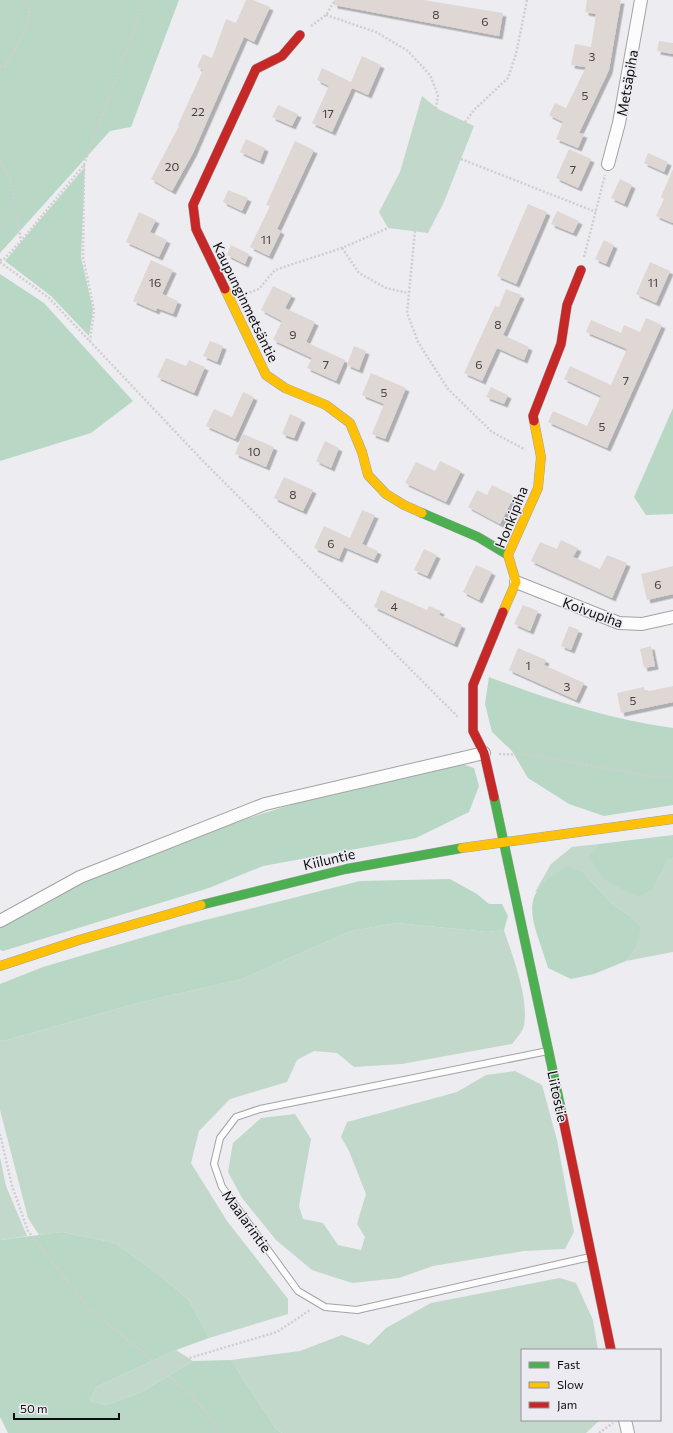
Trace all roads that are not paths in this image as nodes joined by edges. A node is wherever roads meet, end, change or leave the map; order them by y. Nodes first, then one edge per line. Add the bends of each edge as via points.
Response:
1 (641, 0) edge
2 (300, 35) road end
3 (608, 164) road end
4 (580, 270) road end
5 (508, 555) junction
6 (516, 582) junction
7 (673, 617) edge
8 (484, 753) junction
9 (673, 819) edge
10 (505, 842) junction
11 (0, 921) edge
12 (0, 966) edge
13 (548, 1051) junction
14 (592, 1257) junction
15 (611, 1349) edge
16 (625, 1421) edge
17 (628, 1433) edge

1 - 3 street, Metsäpiha via 620,123
2 - 5 street, Kaupunginmetsäntie via 282,56 256,69 193,205 196,229 266,375 286,388 326,405 350,423 368,475 386,494 404,505 478,537
4 - 5 street, Honkipiha via 567,305 561,344 533,416 541,457 538,488
5 - 6 street, Honkipiha
6 - 7 street, Koivupiha via 619,623 642,624
6 - 8 street via 473,685 473,731
8 - 10 street
8 - 11 street via 265,804 80,877
9 - 10 street, Kiiluntie
10 - 12 street, Kiiluntie via 346,868 205,904 79,940
10 - 13 street, Liitostie
13 - 14 street, Liitostie
13 - 14 lane, Maalarintie via 260,1109 236,1117 220,1138 214,1164 222,1187 298,1291 325,1307 357,1310
14 - 15 street, Liitostie
16 - 17 street

